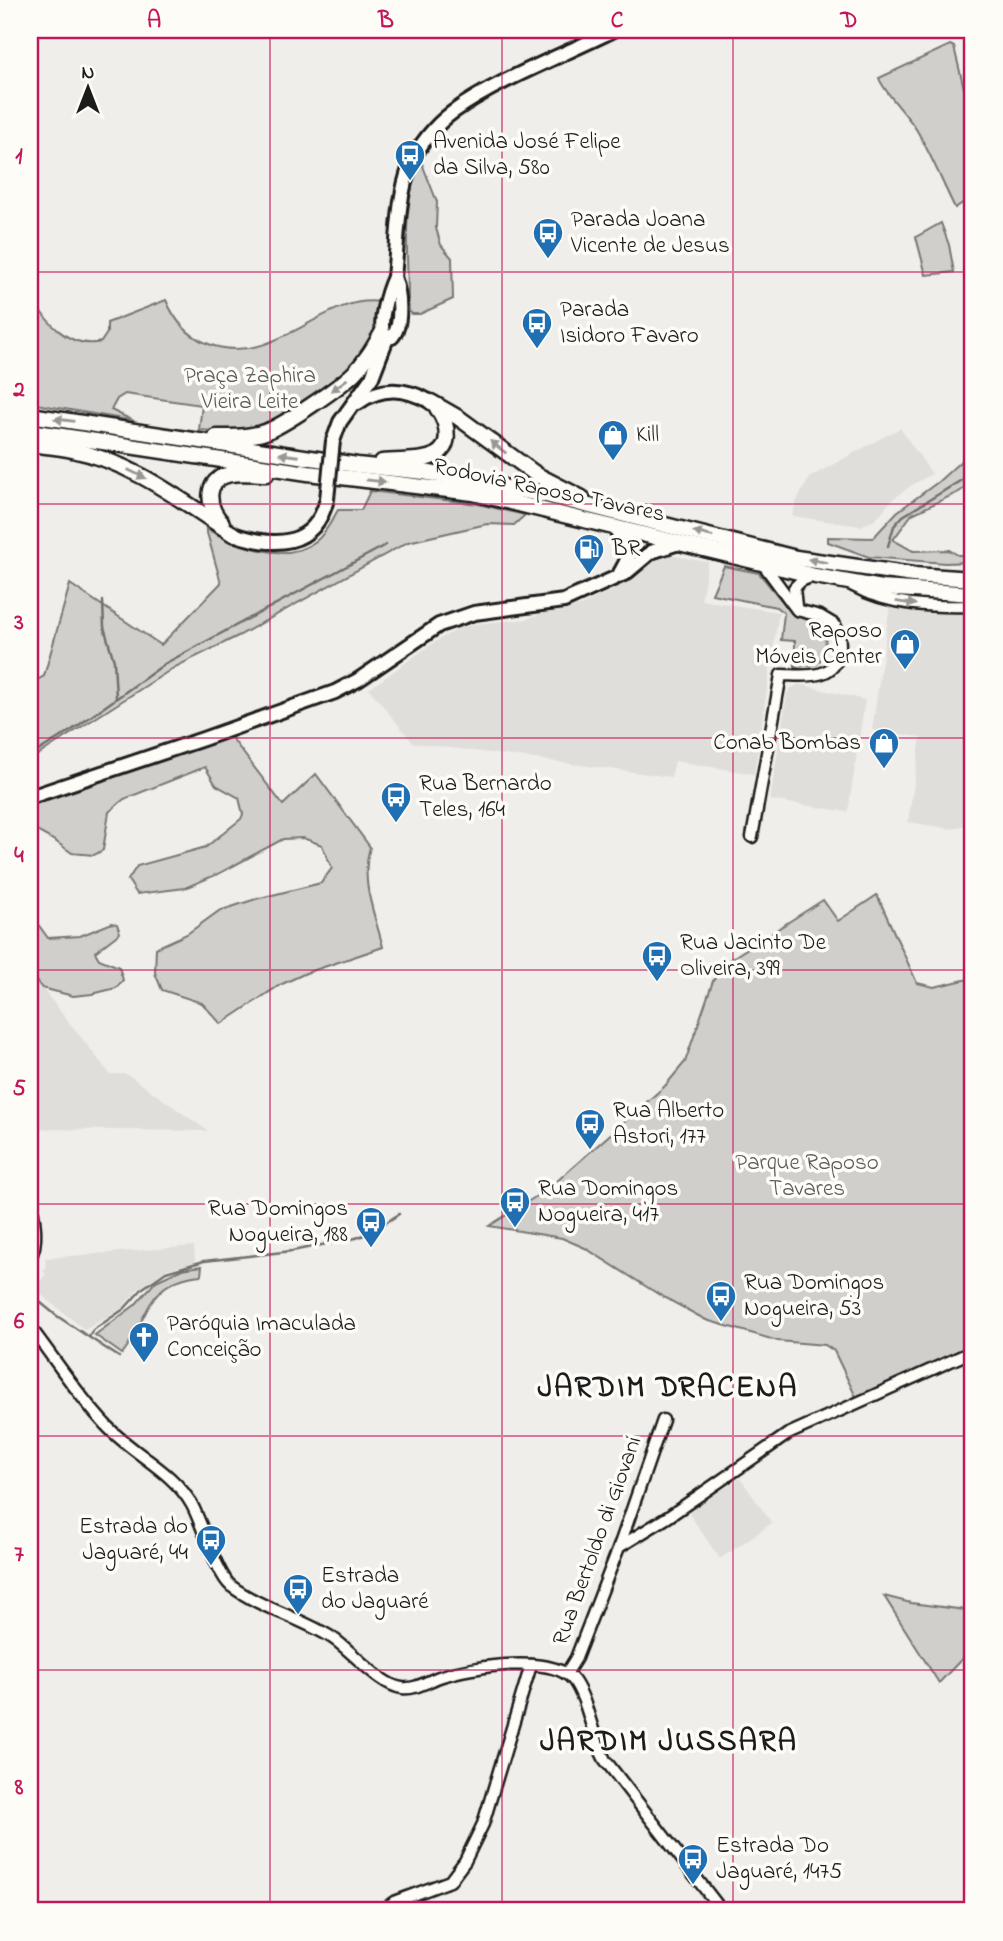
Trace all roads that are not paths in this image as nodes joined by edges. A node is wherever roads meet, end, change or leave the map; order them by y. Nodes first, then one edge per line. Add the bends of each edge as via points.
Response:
1 (614, 30) edge
2 (384, 335) junction
3 (431, 402) junction
4 (349, 410) junction
5 (30, 415) edge
6 (30, 431) edge
7 (164, 436) junction
8 (30, 444) edge
9 (133, 447) junction
10 (73, 450) junction
11 (356, 465) junction
12 (308, 473) junction
13 (598, 507) junction
14 (612, 527) junction
15 (233, 534) junction
16 (679, 543) junction
17 (763, 564) junction
18 (619, 575) junction
19 (815, 576) junction
20 (973, 579) edge
21 (843, 581) junction
22 (973, 594) edge
23 (973, 606) edge
24 (797, 610) junction
25 (30, 797) edge
26 (752, 837) dead end
27 (30, 1196) edge
28 (30, 1258) edge
29 (30, 1327) edge
30 (973, 1351) edge
31 (663, 1420) dead end
32 (619, 1547) junction
33 (531, 1665) junction
34 (566, 1674) junction
35 (386, 1911) edge
36 (722, 1911) edge

1 - 2 main road via 481,95 452,112 428,137 405,182 393,300
2 - 4 main road via 377,367
2 -> 7 highway via 354,373 281,425 227,437
3 - 4 main road via 415,393 387,390
3 - 11 highway via 447,425 446,443 439,453 430,458
13 -> 3 highway via 537,475
4 - 15 main road, bridge via 333,442 327,499 315,526 296,539 267,543
7 -> 5 highway, Rodovia Raposo Tavares
6 - 9 highway, Rodovia Raposo Tavares
11 -> 7 highway, Rodovia Raposo Tavares
8 - 10 highway
9 - 10 highway
9 - 12 highway, Rodovia Raposo Tavares
10 -> 15 highway via 145,478
11 - 13 highway, Rodovia Raposo Tavares via 424,472
12 -> 14 highway, Rodovia Raposo Tavares via 473,493
12 - 15 highway via 222,478 210,501 212,511
20 -> 13 highway, Rodovia Raposo Tavares via 882,572 796,558
14 - 16 highway, Rodovia Raposo Tavares
14 - 18 main road via 629,549 628,562
16 - 17 highway, Rodovia Raposo Tavares
16 - 18 main road via 651,552
17 - 19 highway, Rodovia Raposo Tavares
17 - 24 street
18 - 25 main road via 564,601 454,619 335,692
19 - 21 highway, Rodovia Raposo Tavares
19 - 24 street via 794,589
21 - 22 highway, Rodovia Raposo Tavares
21 -> 23 street via 885,599 925,606
24 - 26 street via 835,625 838,660 824,674 781,675
27 - 28 street via 34,1232
29 - 33 street via 103,1423 182,1490 229,1584 333,1638 398,1688 490,1666
30 - 32 street via 788,1434
31 - 32 street, Rua Bertoldo di Giovani
32 - 34 street, Rua Bertoldo di Giovani
33 - 34 street
33 - 35 street via 483,1824 465,1861 450,1881 394,1902
34 - 36 street via 577,1686 605,1760

